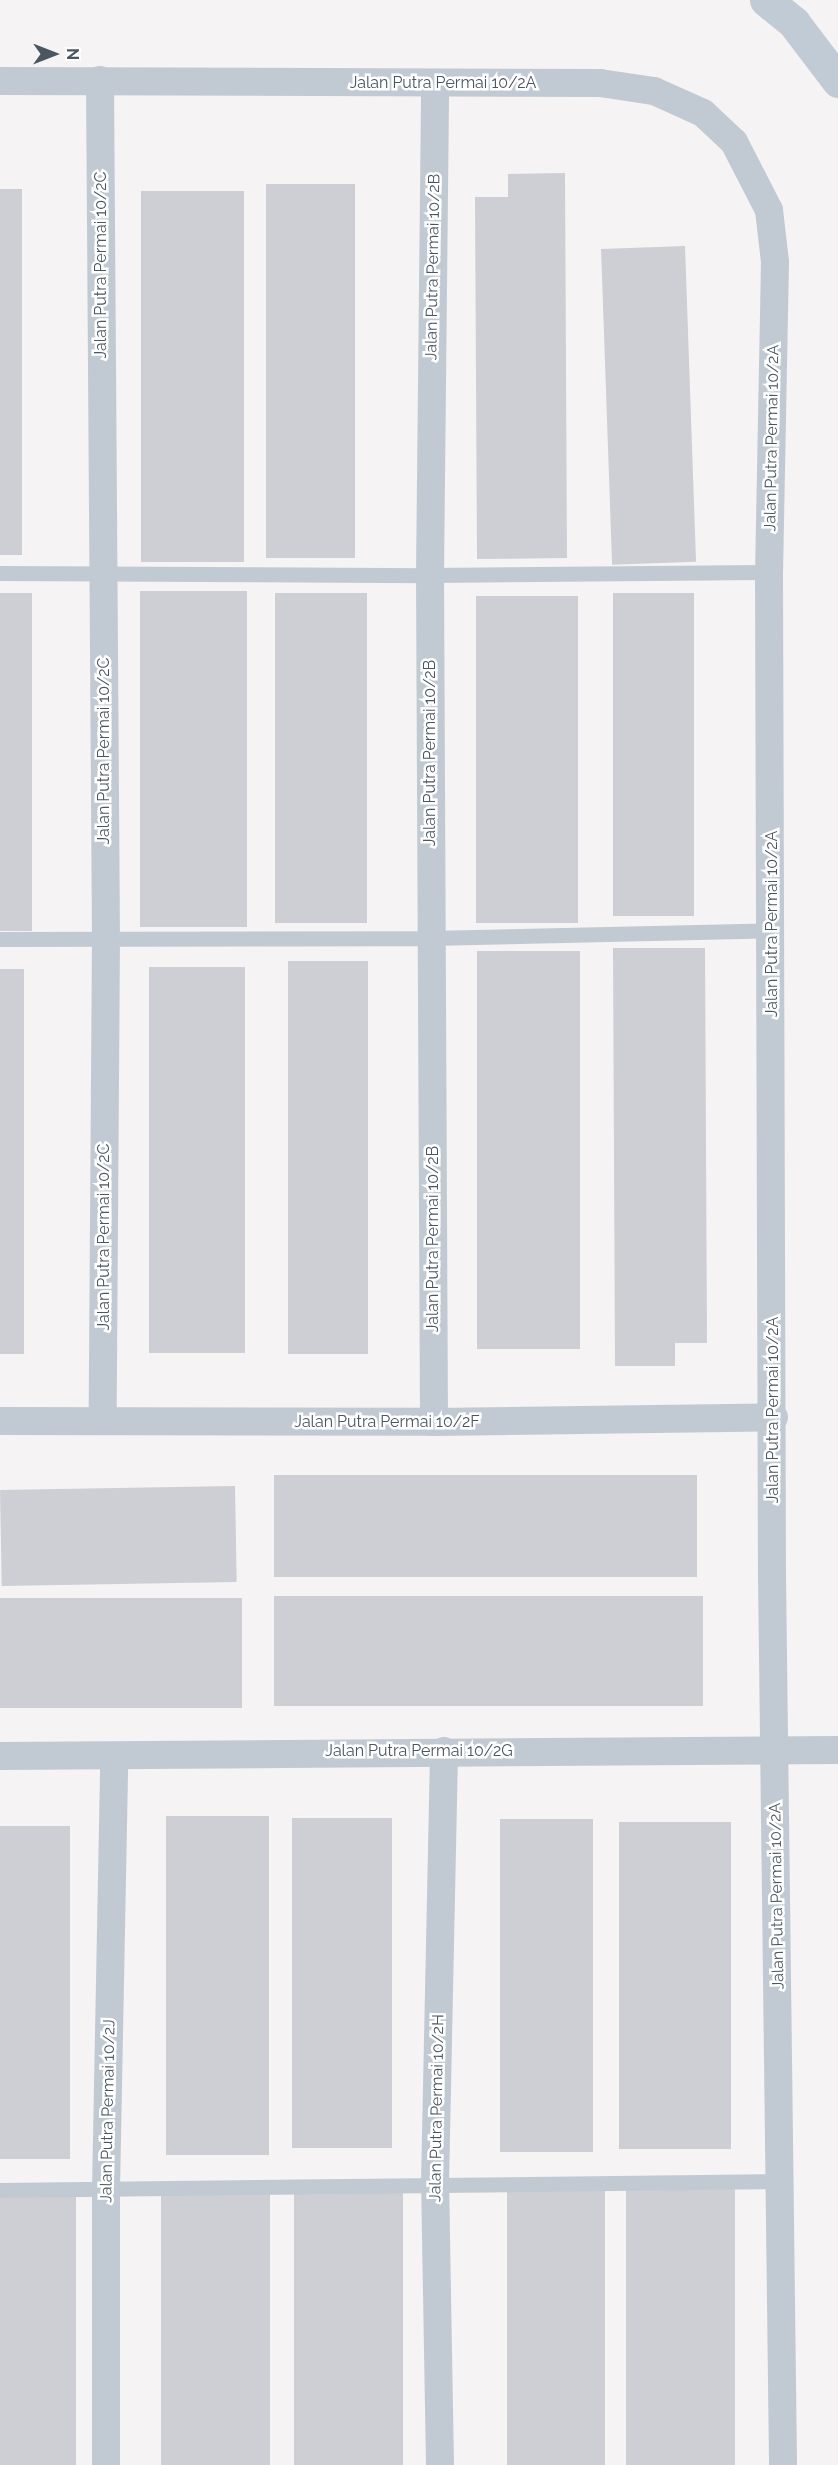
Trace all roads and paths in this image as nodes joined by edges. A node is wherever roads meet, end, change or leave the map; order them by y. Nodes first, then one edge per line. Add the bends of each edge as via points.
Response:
1 (766, 0) edge
2 (100, 80) junction
3 (0, 81) edge
4 (838, 81) edge
5 (435, 83) junction
6 (769, 572) junction
7 (0, 573) edge
8 (103, 573) junction
9 (430, 575) junction
10 (772, 930) junction
11 (106, 936) junction
12 (430, 938) junction
13 (0, 939) edge
14 (774, 1417) junction
15 (0, 1420) edge
16 (103, 1421) junction
17 (434, 1422) junction
18 (774, 1750) junction
19 (838, 1750) edge
20 (444, 1751) junction
21 (0, 1756) edge
22 (114, 1757) junction
23 (782, 2181) junction
24 (435, 2183) junction
25 (0, 2190) edge
26 (106, 2190) junction
27 (106, 2465) edge
28 (440, 2465) edge
29 (783, 2465) edge

1 - 4 main road via 794,23
2 - 3 street, Jalan Putra Permai 10/2A
2 - 5 street, Jalan Putra Permai 10/2A
2 - 8 street, Jalan Putra Permai 10/2C
5 - 6 street, Jalan Putra Permai 10/2A via 600,83 654,91 703,113 734,142 769,210 775,262
5 - 9 street, Jalan Putra Permai 10/2B
6 - 9 lane
6 - 10 street, Jalan Putra Permai 10/2A
7 - 8 lane
8 - 9 lane
8 - 11 street, Jalan Putra Permai 10/2C
9 - 12 street, Jalan Putra Permai 10/2B
10 - 12 lane
10 - 14 street, Jalan Putra Permai 10/2A
11 - 12 lane
11 - 13 lane
11 - 16 street, Jalan Putra Permai 10/2C
12 - 17 street, Jalan Putra Permai 10/2B
14 - 17 street, Jalan Putra Permai 10/2F
14 - 18 street, Jalan Putra Permai 10/2A
15 - 16 street, Jalan Putra Permai 10/2F
16 - 17 street, Jalan Putra Permai 10/2F
18 - 19 street, Jalan Putra Permai 10/2G
18 - 20 street, Jalan Putra Permai 10/2G
18 - 23 street, Jalan Putra Permai 10/2A
20 - 22 street, Jalan Putra Permai 10/2G
20 - 24 street, Jalan Putra Permai 10/2H
21 - 22 street, Jalan Putra Permai 10/2G
22 - 26 street, Jalan Putra Permai 10/2J
23 - 24 lane
23 - 29 street, Jalan Putra Permai 10/2A
24 - 26 lane
24 - 28 street, Jalan Putra Permai 10/2H
25 - 26 lane
26 - 27 street, Jalan Putra Permai 10/2J

